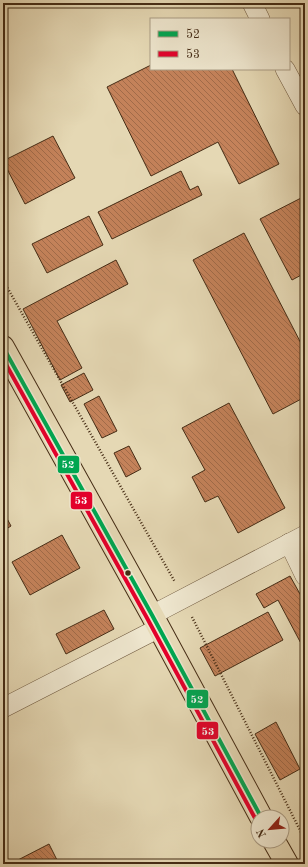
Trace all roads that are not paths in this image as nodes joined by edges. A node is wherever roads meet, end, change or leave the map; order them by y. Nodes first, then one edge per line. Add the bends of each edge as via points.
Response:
1 (252, 3) edge
2 (260, 18) edge
3 (286, 70) edge
4 (305, 106) edge
5 (3, 347) edge
6 (297, 539) edge
7 (305, 576) edge
8 (155, 621) junction
9 (3, 708) edge
10 (258, 809) edge
11 (279, 849) edge
12 (287, 864) edge

1 - 2 street
3 - 4 street
5 - 8 main road
6 - 7 street
6 - 8 street via 183,599
8 - 9 street
8 - 10 main road
11 - 12 main road

